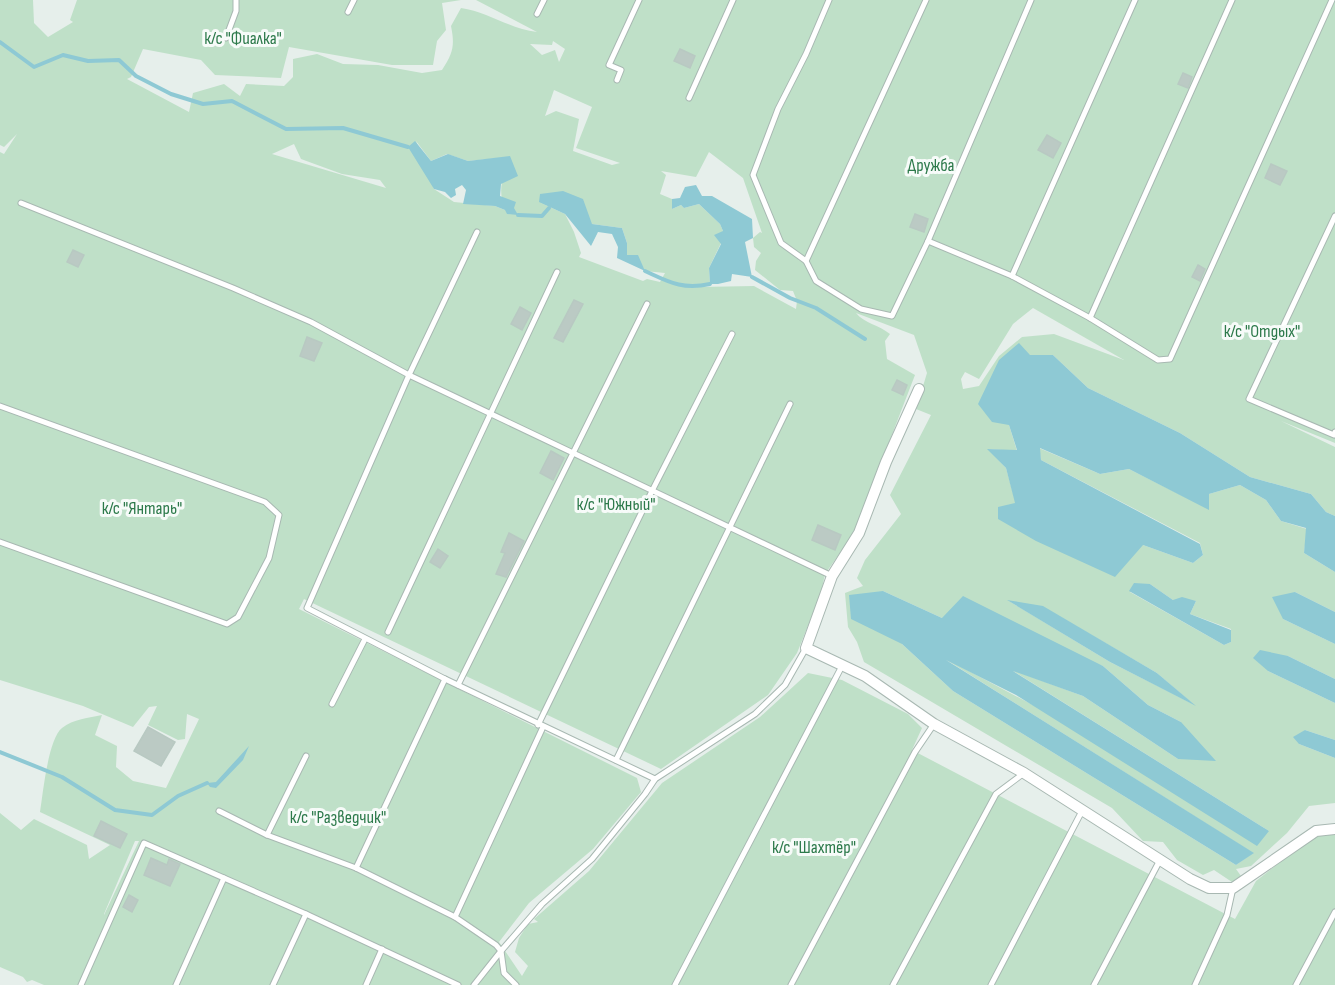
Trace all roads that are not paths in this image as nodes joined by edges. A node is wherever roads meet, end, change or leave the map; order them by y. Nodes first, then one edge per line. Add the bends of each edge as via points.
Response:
1 (236, 0) edge
2 (354, 0) edge
3 (544, 0) edge
4 (639, 0) edge
5 (733, 0) edge
6 (829, 0) edge
7 (926, 0) edge
8 (1031, 0) edge
9 (1135, 0) edge
10 (1232, 0) edge
11 (1332, 0) edge
12 (348, 12) dead end
13 (537, 14) dead end
14 (226, 38) dead end
15 (617, 80) dead end
16 (689, 98) dead end
17 (21, 203) dead end
18 (1335, 216) edge
19 (477, 232) dead end
20 (928, 241) junction
21 (806, 261) junction
22 (557, 272) dead end
23 (1012, 276) junction
24 (647, 304) dead end
25 (1090, 318) junction
26 (732, 334) dead end
27 (409, 375) junction
28 (919, 389) dead end
29 (790, 404) dead end
30 (0, 406) edge
31 (490, 414) junction
32 (1335, 432) edge
33 (574, 454) junction
34 (652, 491) junction
35 (730, 528) junction
36 (0, 542) edge
37 (832, 576) junction
38 (388, 632) dead end
39 (365, 639) junction
40 (806, 648) junction
41 (842, 666) junction
42 (445, 679) junction
43 (458, 685) junction
44 (332, 704) dead end
45 (934, 724) junction
46 (541, 725) junction
47 (306, 756) dead end
48 (616, 760) junction
49 (1024, 774) junction
50 (655, 778) junction
51 (1083, 811) junction
52 (219, 812) dead end
53 (1335, 829) edge
54 (267, 835) junction
55 (1160, 860) junction
56 (356, 868) junction
57 (224, 878) junction
58 (1233, 888) junction
59 (1335, 912) edge
60 (306, 914) junction
61 (455, 917) junction
62 (382, 949) junction
63 (501, 951) junction
64 (81, 985) edge
65 (176, 985) edge
66 (273, 985) edge
67 (366, 985) edge
68 (458, 985) edge
69 (474, 985) edge
70 (516, 985) edge
71 (675, 985) edge
72 (791, 985) edge
73 (893, 985) edge
74 (991, 985) edge
75 (1094, 985) edge
76 (1195, 985) edge
77 (1296, 985) edge

1 - 14 lane
2 - 12 lane
3 - 13 lane
4 - 15 lane via 609,65 621,70
5 - 16 lane
6 - 21 lane via 778,109 753,175 781,243
7 - 21 lane
8 - 20 lane
9 - 23 lane
10 - 25 lane
11 - 25 lane via 1170,359 1158,360
17 - 27 lane via 311,322
18 - 32 lane via 1249,399 1334,435
19 - 27 lane
20 - 21 lane via 892,316 861,309 816,281
20 - 23 lane
22 - 31 lane
23 - 25 lane
24 - 33 lane
26 - 34 lane
27 - 31 lane
27 - 39 lane via 307,608
28 - 37 street via 859,533
29 - 35 lane
30 - 36 lane via 265,502 279,515 269,558 238,616 227,624
31 - 33 lane
31 - 38 lane
33 - 34 lane
33 - 43 lane
34 - 35 lane
34 - 46 lane
35 - 37 lane
35 - 48 lane
37 - 40 street
39 - 42 lane
39 - 44 lane
40 - 41 street
40 - 50 lane via 785,684 754,714
41 - 45 street via 865,676
41 - 71 lane
42 - 43 lane
42 - 56 lane
43 - 46 lane
45 - 49 street
45 - 72 lane via 915,752
46 - 48 lane
46 - 61 lane
47 - 54 lane
48 - 50 lane
49 - 51 street
49 - 73 lane via 996,794
50 - 63 lane via 592,859 542,904
51 - 55 street
51 - 74 lane
52 - 54 lane
53 - 58 street via 1316,831
54 - 56 lane
55 - 58 street via 1209,888
55 - 75 lane
56 - 61 lane
57 - 60 lane
57 - 64 lane via 144,843
57 - 65 lane
58 - 76 lane via 1227,915
59 - 77 lane
60 - 62 lane
60 - 66 lane
61 - 63 lane
62 - 67 lane
62 - 68 lane
63 - 69 lane
63 - 70 lane via 504,972

